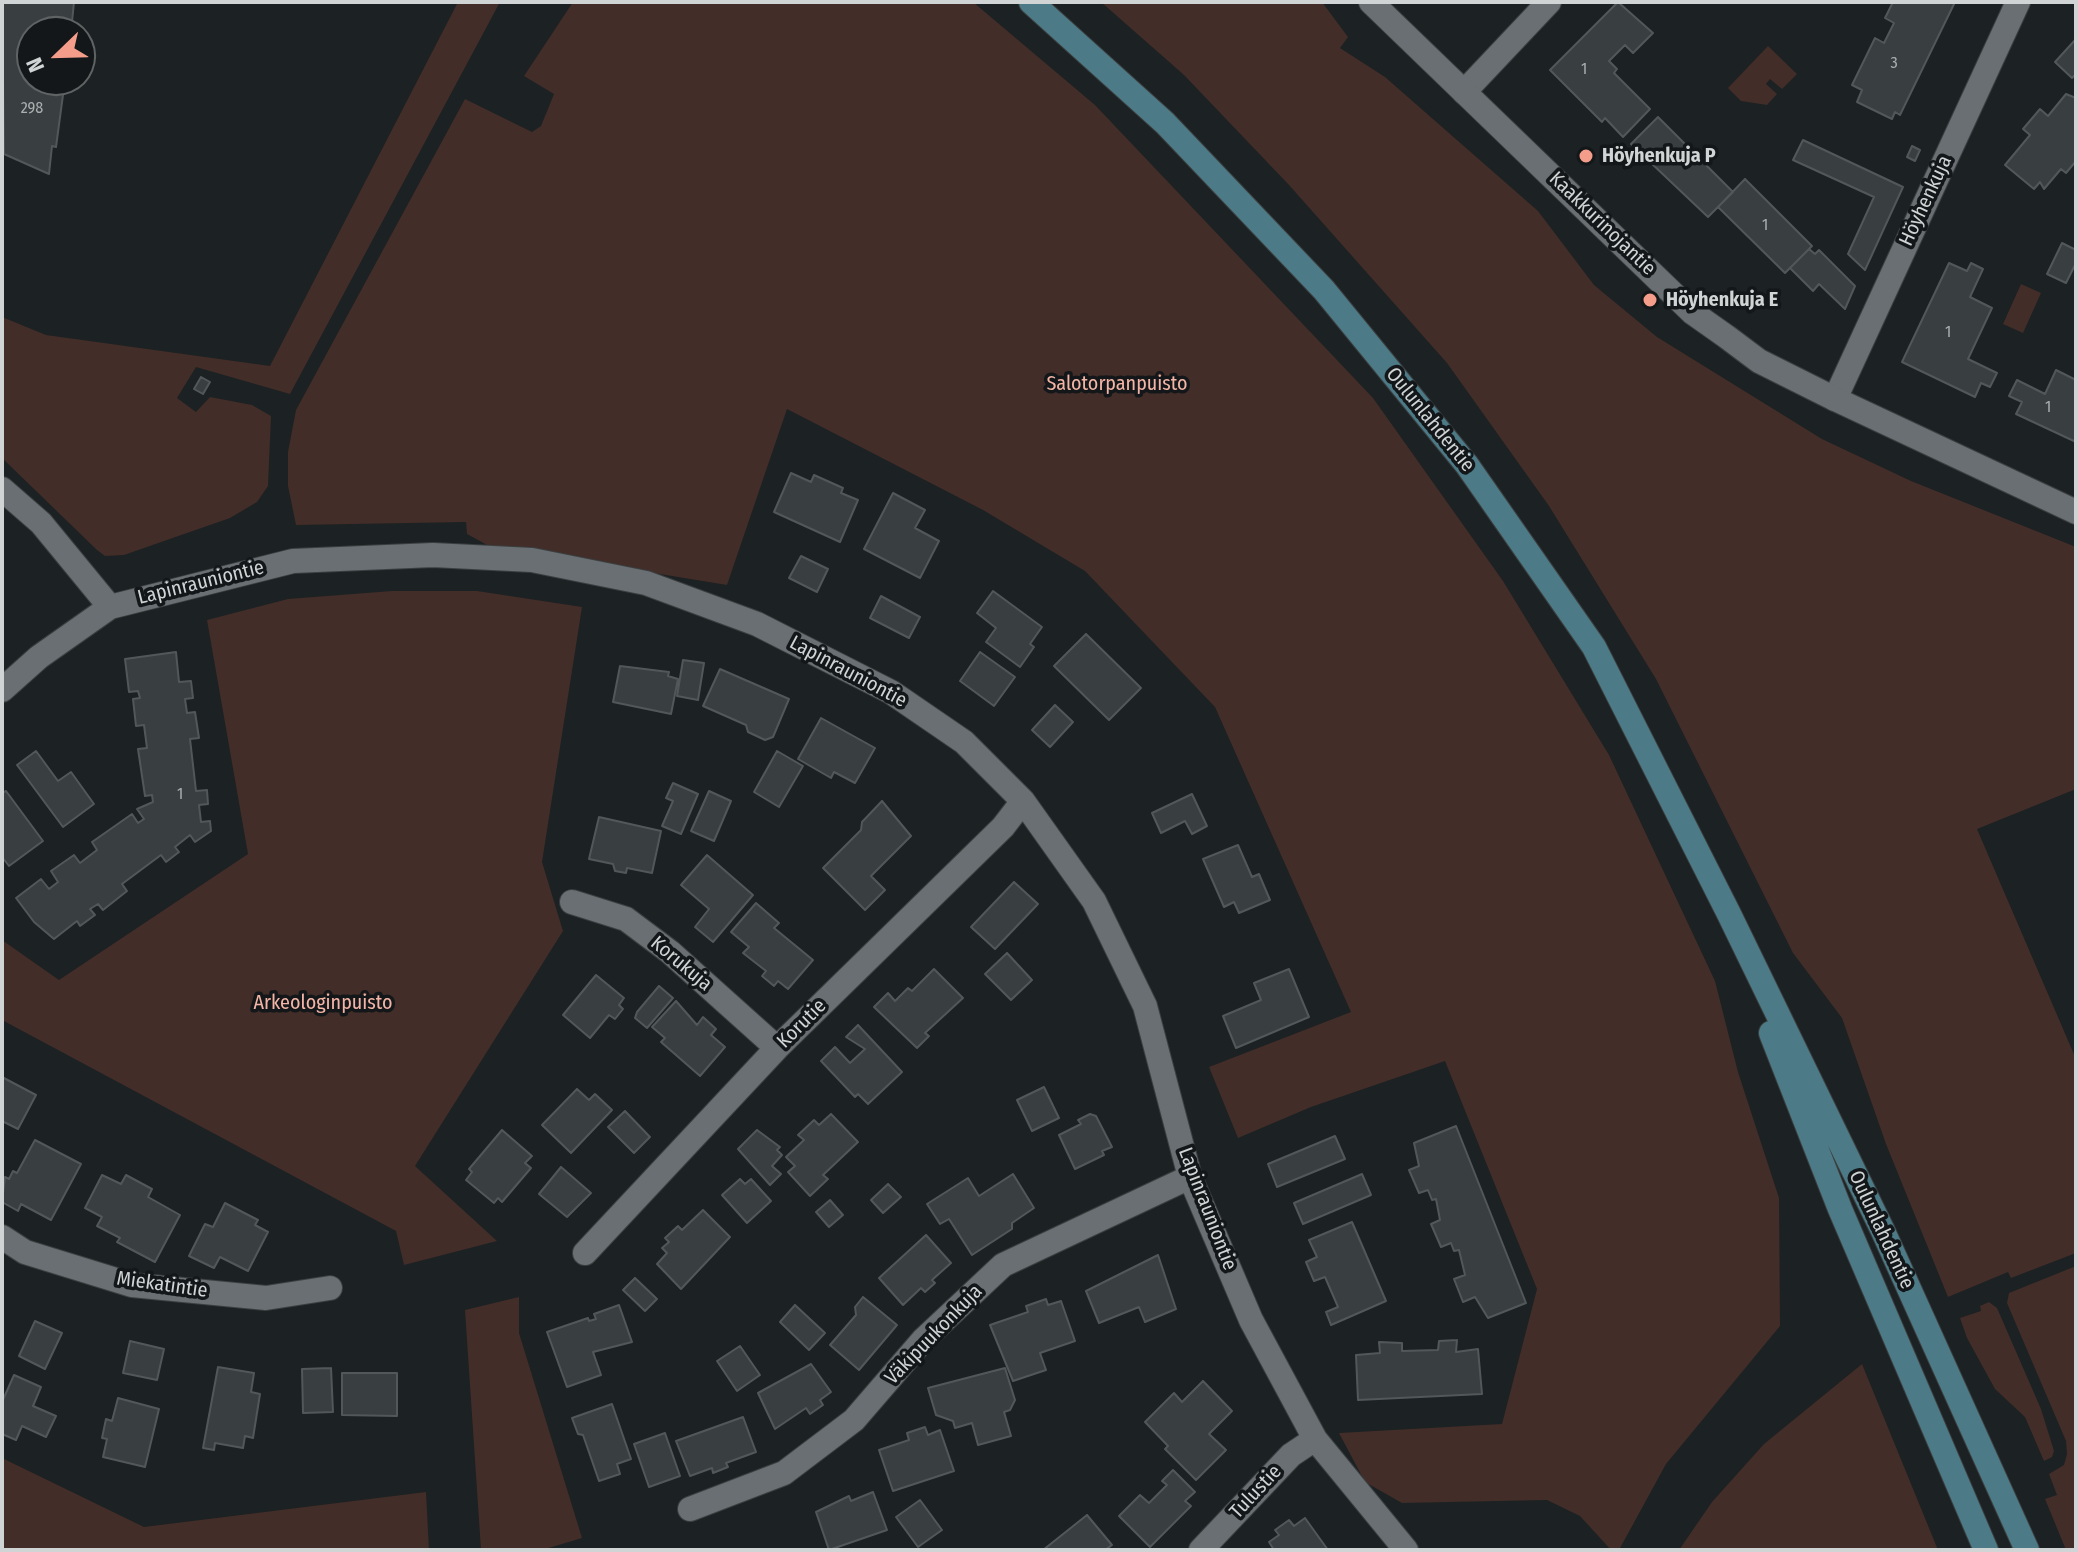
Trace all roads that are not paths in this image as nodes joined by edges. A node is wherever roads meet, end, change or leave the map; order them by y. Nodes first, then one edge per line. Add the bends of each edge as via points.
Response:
1 (1031, 2) edge
2 (1371, 2) edge
3 (1549, 2) edge
4 (2018, 2) edge
5 (1464, 92) junction
6 (1835, 399) junction
7 (2, 489) edge
8 (2076, 512) edge
9 (110, 607) junction
10 (2, 690) edge
11 (1023, 801) junction
12 (572, 902) dead end
13 (1729, 914) junction
14 (777, 1048) junction
15 (1190, 1177) junction
16 (2, 1237) edge
17 (585, 1253) dead end
18 (330, 1288) dead end
19 (1315, 1439) junction
20 (690, 1509) dead end
21 (2026, 1547) edge
22 (1201, 1550) edge
23 (1406, 1550) edge
24 (1986, 1550) edge

1 - 13 main road, Oulunlahdentie via 1165,123 1324,290 1467,465 1594,647
2 - 5 street, Kaakkurinojantie
3 - 5 street
4 - 6 street, Höyhenkuja
5 - 6 street, Kaakkurinojantie via 1693,313 1759,361
6 - 8 street, Kaakkurinojantie
7 - 9 street, Lapinrauniontie via 41,523
9 - 10 street
9 - 11 street, Lapinrauniontie via 212,578 324,559 433,555 532,560 646,583 757,624 891,692 964,742
11 - 14 street, Korutie via 1003,827
11 - 15 street, Lapinrauniontie via 1094,901 1145,1006
12 - 14 street, Korukuja via 626,919
13 - 21 main road, Oulunlahdentie via 1883,1231
13 - 24 main road, Oulunlahdentie via 1840,1209
14 - 17 street, Korutie
15 - 19 street, Lapinrauniontie via 1251,1320
15 - 20 street, Väkipuukonkuja via 1003,1265 923,1340 854,1420 784,1473
16 - 18 street, Miekatintie via 25,1252 132,1285 266,1298
19 - 22 street, Tulustie via 1291,1455
19 - 23 street, Lapinrauniontie

